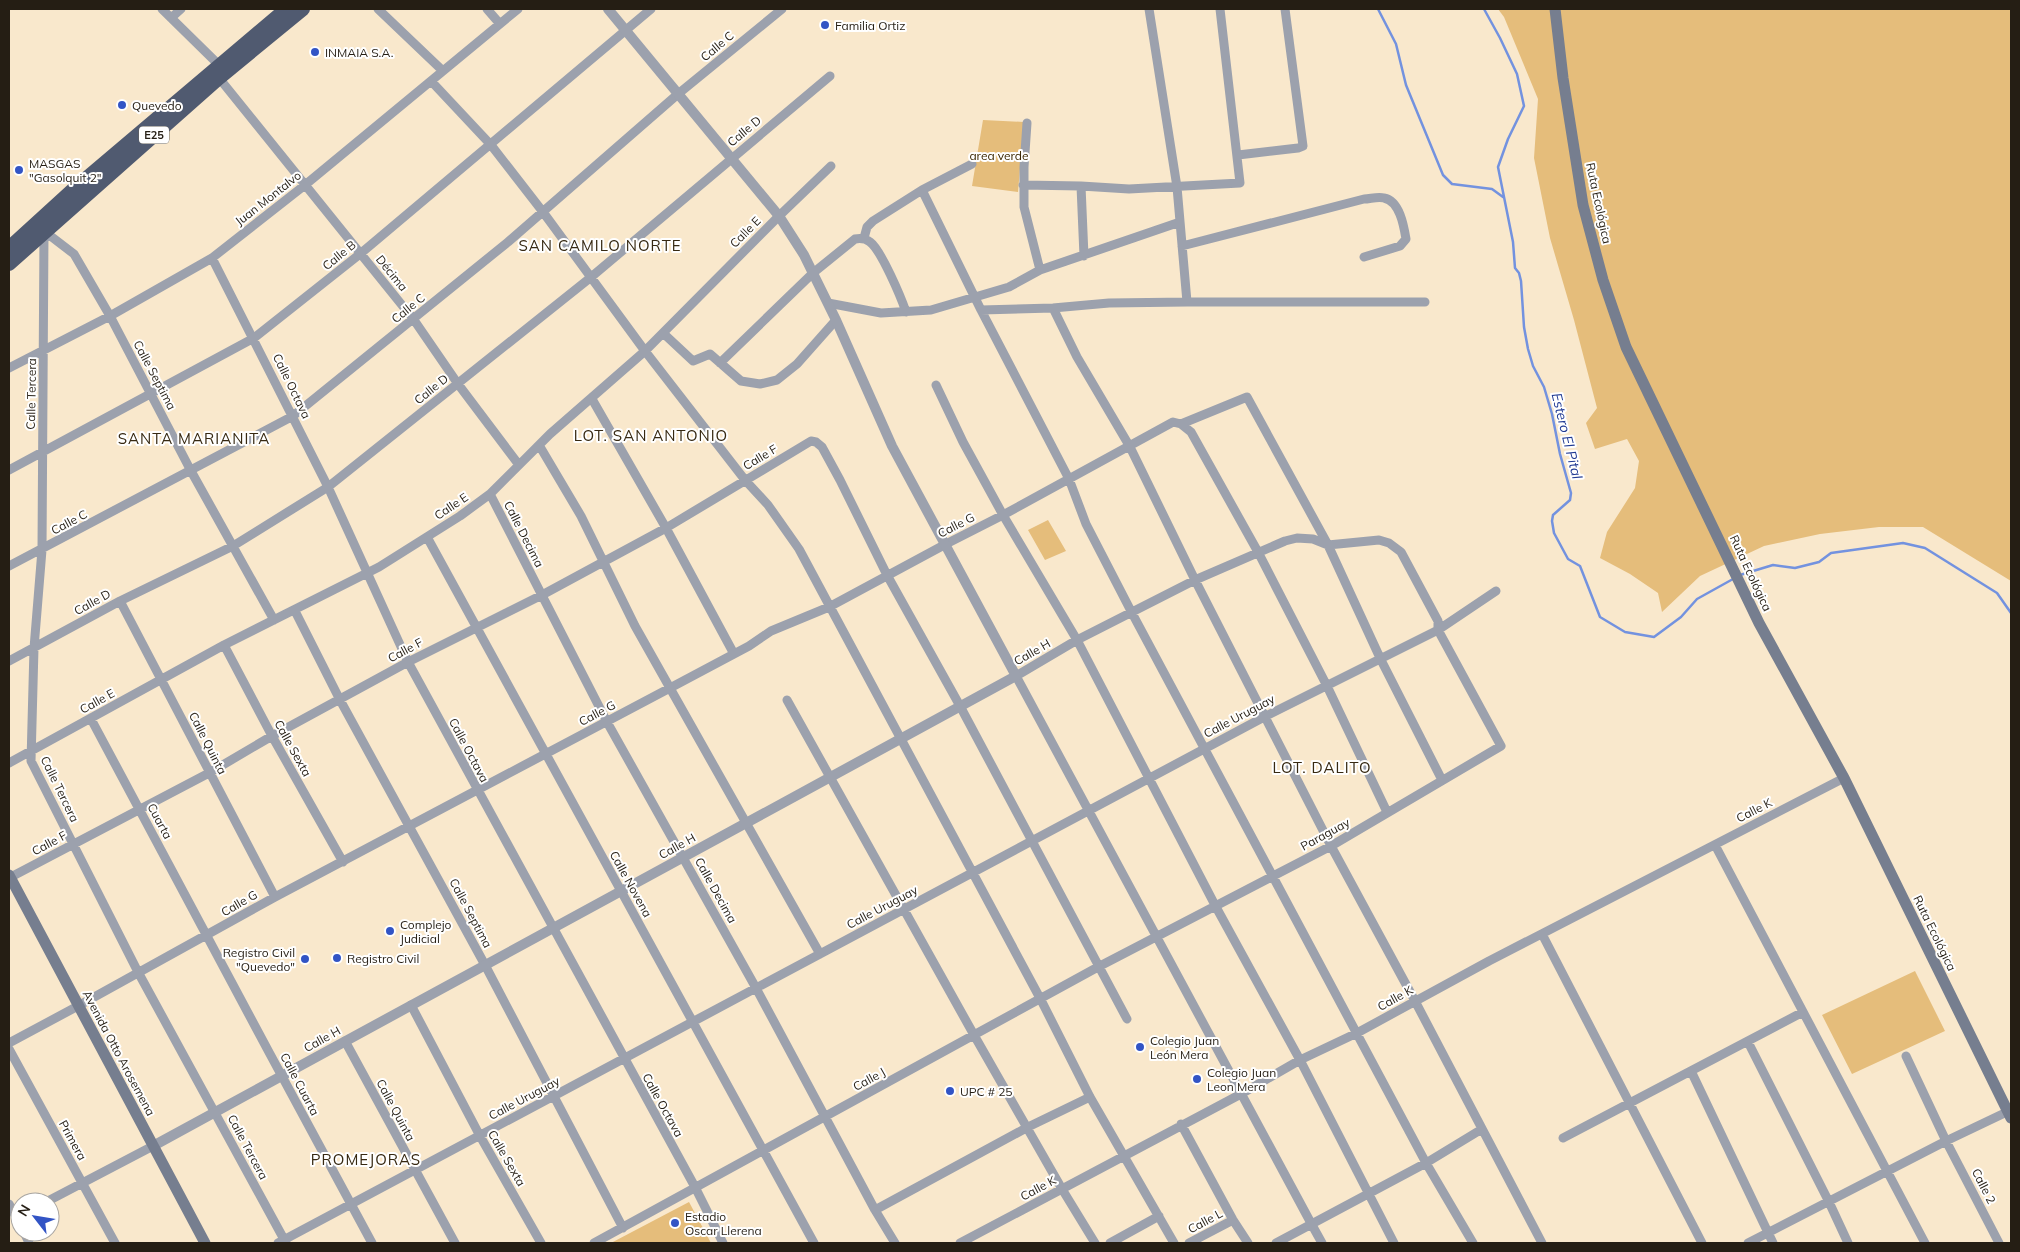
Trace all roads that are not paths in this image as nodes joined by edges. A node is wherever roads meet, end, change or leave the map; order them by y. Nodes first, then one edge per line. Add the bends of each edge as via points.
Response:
1 (162, 9) edge
2 (181, 9) edge
3 (286, 9) edge
4 (303, 9) edge
5 (378, 9) edge
6 (487, 9) edge
7 (518, 9) edge
8 (608, 9) edge
9 (651, 9) edge
10 (782, 9) edge
11 (1150, 9) edge
12 (1220, 9) edge
13 (1285, 9) edge
14 (1555, 9) edge
15 (171, 18) junction
16 (500, 24) junction
17 (626, 30) junction
18 (443, 71) junction
19 (219, 72) junction
20 (830, 76) dead end
21 (431, 81) junction
22 (678, 94) junction
23 (1027, 124) dead end
24 (491, 145) junction
25 (1238, 155) junction
26 (732, 157) junction
27 (972, 164) dead end
28 (831, 166) dead end
29 (305, 185) junction
30 (1023, 185) junction
31 (1081, 186) junction
32 (1177, 187) junction
33 (922, 190) junction
34 (543, 212) junction
35 (779, 216) junction
36 (1180, 222) junction
37 (44, 231) junction
38 (864, 238) junction
39 (1182, 246) junction
40 (9, 248) edge
41 (360, 254) junction
42 (1084, 256) junction
43 (1364, 257) dead end
44 (212, 258) junction
45 (9, 264) edge
46 (1040, 270) junction
47 (813, 273) junction
48 (590, 278) junction
49 (975, 297) junction
50 (1187, 302) junction
51 (1425, 302) dead end
52 (828, 303) junction
53 (1053, 308) junction
54 (981, 310) junction
55 (906, 312) junction
56 (110, 316) junction
57 (414, 320) junction
58 (836, 320) junction
59 (663, 333) junction
60 (254, 338) junction
61 (44, 349) junction
62 (645, 351) junction
63 (720, 362) junction
64 (9, 368) edge
65 (458, 384) junction
66 (936, 385) dead end
67 (151, 393) junction
68 (592, 399) junction
69 (293, 416) junction
70 (1182, 424) junction
71 (539, 445) junction
72 (1130, 447) junction
73 (43, 451) junction
74 (519, 465) junction
75 (9, 470) edge
76 (191, 471) junction
77 (1069, 479) junction
78 (745, 480) junction
79 (328, 487) junction
80 (490, 494) junction
81 (1003, 515) junction
82 (666, 528) junction
83 (427, 537) junction
84 (946, 544) junction
85 (1328, 545) junction
86 (233, 546) junction
87 (42, 550) junction
88 (1258, 552) junction
89 (604, 560) junction
90 (9, 566) edge
91 (368, 573) junction
92 (887, 575) junction
93 (1195, 580) junction
94 (1496, 592) dead end
95 (542, 595) junction
96 (120, 601) junction
97 (829, 607) junction
98 (295, 611) junction
99 (1132, 613) junction
100 (274, 620) junction
101 (476, 628) junction
102 (1438, 630) junction
103 (1077, 640) junction
104 (224, 645) junction
105 (34, 648) junction
106 (734, 654) junction
107 (1381, 660) junction
108 (9, 661) edge
109 (408, 662) junction
110 (1016, 676) junction
111 (162, 680) junction
112 (1327, 686) junction
113 (670, 688) junction
114 (340, 700) junction
115 (787, 700) dead end
116 (960, 706) junction
117 (1266, 716) junction
118 (91, 719) junction
119 (606, 722) junction
120 (272, 736) junction
121 (900, 739) junction
122 (1204, 749) junction
123 (31, 751) junction
124 (546, 755) junction
125 (9, 763) edge
126 (209, 773) junction
127 (830, 777) junction
128 (1150, 778) junction
129 (1844, 778) junction
130 (1442, 780) junction
131 (477, 790) junction
132 (140, 810) junction
133 (1088, 811) junction
134 (1387, 812) junction
135 (746, 823) junction
136 (411, 826) junction
137 (1032, 841) junction
138 (73, 844) junction
139 (1715, 844) junction
140 (1331, 846) junction
141 (683, 857) junction
142 (343, 862) junction
143 (973, 872) junction
144 (9, 877) edge
145 (1273, 877) junction
146 (621, 891) junction
147 (275, 897) junction
148 (1216, 906) junction
149 (903, 910) junction
150 (553, 928) junction
151 (1542, 934) junction
152 (208, 936) junction
153 (1156, 936) junction
154 (820, 954) junction
155 (485, 965) junction
156 (1098, 967) junction
157 (138, 972) junction
158 (756, 988) junction
159 (1041, 1000) junction
160 (1415, 1001) junction
161 (411, 1005) junction
162 (78, 1006) junction
163 (1803, 1012) junction
164 (1127, 1019) dead end
165 (693, 1022) junction
166 (1356, 1033) junction
167 (974, 1035) junction
168 (345, 1041) junction
169 (9, 1042) edge
170 (1748, 1042) junction
171 (9, 1049) edge
172 (1906, 1056) dead end
173 (623, 1059) junction
174 (1300, 1060) junction
175 (1691, 1071) junction
176 (280, 1076) junction
177 (1241, 1094) junction
178 (554, 1096) junction
179 (1090, 1097) junction
180 (1630, 1103) junction
181 (215, 1112) junction
182 (2010, 1113) edge
183 (826, 1117) junction
184 (1181, 1124) junction
185 (1028, 1127) junction
186 (1482, 1129) junction
187 (480, 1136) junction
188 (1563, 1138) dead end
189 (1946, 1141) junction
190 (153, 1146) junction
191 (763, 1150) junction
192 (1126, 1156) junction
193 (1426, 1163) junction
194 (415, 1170) junction
195 (1888, 1172) junction
196 (82, 1183) junction
197 (695, 1187) junction
198 (1062, 1189) junction
199 (1368, 1193) junction
200 (60, 1195) edge
201 (1829, 1202) junction
202 (351, 1204) junction
203 (875, 1210) junction
204 (1159, 1216) junction
205 (1233, 1220) junction
206 (1312, 1225) junction
207 (623, 1228) junction
208 (1768, 1233) junction
209 (283, 1242) edge
210 (115, 1243) edge
211 (205, 1243) edge
212 (372, 1243) edge
213 (455, 1243) edge
214 (541, 1243) edge
215 (594, 1243) edge
216 (723, 1243) edge
217 (814, 1243) edge
218 (895, 1243) edge
219 (960, 1243) edge
220 (1095, 1243) edge
221 (1110, 1243) edge
222 (1174, 1243) edge
223 (1189, 1243) edge
224 (1248, 1243) edge
225 (1276, 1243) edge
226 (1322, 1243) edge
227 (1394, 1243) edge
228 (1473, 1243) edge
229 (1542, 1243) edge
230 (1702, 1243) edge
231 (1748, 1243) edge
232 (1773, 1243) edge
233 (1848, 1243) edge
234 (1925, 1243) edge
235 (1999, 1243) edge

1 - 15 street, Décima
2 - 15 street
3 - 19 highway, E25
4 - 19 highway, E25
5 - 18 street
6 - 16 street
7 - 16 street, Juan Montalvo
8 - 17 street
9 - 17 street, Calle B
10 - 22 street, Calle C
11 - 32 street
12 - 25 street
13 - 25 street via 1303,146
14 - 129 main road, Ruta Ecológica via 1583,205 1602,280 1626,347 1760,624
15 - 19 street, Décima
16 - 18 street, Juan Montalvo
17 - 22 street
17 - 24 street, Calle B
18 - 21 street, Juan Montalvo
19 - 29 street, Décima
19 - 37 highway, E25
19 - 40 highway, E25 via 77,186
20 - 26 street, Calle D
21 - 24 street
21 - 29 street, Juan Montalvo
22 - 26 street
22 - 34 street, Calle C
23 - 30 street
24 - 34 street
24 - 41 street, Calle B
25 - 32 street via 1241,180 1238,184
26 - 35 street
26 - 48 street, Calle D
27 - 33 street
28 - 35 street, Calle E
29 - 41 street, Décima
29 - 44 street, Juan Montalvo
30 - 31 street
30 - 46 street via 1024,207
31 - 32 street
31 - 42 street
32 - 36 street
33 - 38 street via 873,220
33 - 49 street
34 - 48 street
34 - 57 street, Calle C
35 - 47 street
35 - 59 street, Calle E
36 - 39 street
36 - 42 street
37 - 45 highway, E25
37 - 56 street, Calle Septima via 74,254
37 - 61 street, Calle Tercera
38 - 47 street via 851,241
38 - 55 street via 874,246
39 - 43 street via 1364,199 1383,197 1399,212 1406,240 1400,246
39 - 50 street
41 - 57 street, Décima
41 - 60 street, Calle B
42 - 46 street
44 - 56 street, Juan Montalvo
44 - 60 street, Calle Octava
46 - 49 street via 1009,287
47 - 52 street
47 - 63 street
48 - 62 street
48 - 65 street, Calle D
49 - 54 street
49 - 55 street via 931,310
50 - 51 street
50 - 53 street via 1109,302
52 - 55 street via 875,312
52 - 58 street
53 - 54 street
53 - 72 street via 1077,357
54 - 77 street
56 - 61 street, Juan Montalvo
56 - 67 street, Calle Septima
57 - 65 street, Décima
57 - 69 street, Calle C
58 - 63 street via 781,379 760,384 741,382
58 - 84 street via 892,446
59 - 62 street, Calle E
59 - 63 street via 693,361 710,354
60 - 67 street, Calle B
60 - 69 street, Calle Octava
61 - 64 street, Juan Montalvo
61 - 73 street, Calle Tercera
62 - 68 street, Calle E
62 - 78 street
65 - 74 street, Décima
65 - 79 street, Calle D
66 - 81 street
67 - 73 street, Calle B
67 - 76 street, Calle Septima
68 - 71 street, Calle E
68 - 82 street
69 - 76 street, Calle C
69 - 79 street, Calle Octava
70 - 72 street, Calle G via 1173,422
70 - 85 street, Calle G via 1247,397
70 - 88 street via 1190,432
71 - 74 street, Calle E
71 - 89 street
72 - 77 street, Calle G
72 - 93 street
73 - 75 street, Calle B
73 - 87 street, Calle Tercera
74 - 80 street, Calle E
76 - 86 street, Calle Septima
76 - 87 street, Calle C
77 - 81 street, Calle G
77 - 99 street via 1086,524
78 - 82 street, Calle F
78 - 92 street, Calle F via 811,441 816,442 822,447
78 - 97 street via 768,505 799,549
79 - 86 street, Calle D
79 - 91 street, Calle Octava
80 - 83 street, Calle E
80 - 95 street, Calle Decima
81 - 84 street, Calle G
81 - 103 street
82 - 89 street, Calle F
82 - 106 street
83 - 91 street, Calle E
83 - 101 street, Calle Novena
84 - 92 street, Calle G
84 - 110 street
85 - 88 street, Calle H via 1305,538 1285,541
85 - 102 street via 1379,540 1401,552 1438,621
85 - 107 street
86 - 96 street, Calle D
86 - 100 street, Calle Septima
87 - 90 street, Calle C
87 - 105 street, Calle Tercera
88 - 93 street, Calle H
88 - 112 street
89 - 95 street, Calle F
89 - 113 street via 635,626
91 - 98 street, Calle E
91 - 109 street, Calle Octava
92 - 97 street, Calle G
92 - 116 street
93 - 99 street, Calle H
93 - 117 street
94 - 102 street, Calle Uruguay
95 - 101 street, Calle F
95 - 119 street, Calle Decima
96 - 105 street, Calle D
96 - 111 street, Calle Quinta
97 - 106 street, Calle G via 771,631
97 - 121 street
98 - 100 street, Calle E
98 - 114 street, Calle Septima
99 - 103 street, Calle H
99 - 122 street
100 - 104 street, Calle E
101 - 109 street, Calle F
101 - 124 street, Calle Novena
102 - 107 street, Calle Uruguay
102 - 130 street, Paraguay via 1501,746
103 - 110 street, Calle H
103 - 128 street
104 - 111 street, Calle E
104 - 120 street, Calle Sexta
105 - 108 street, Calle D
105 - 123 street, Calle Tercera
106 - 113 street, Calle G
107 - 112 street, Calle Uruguay
107 - 130 street
109 - 114 street, Calle F
109 - 131 street, Calle Octava
110 - 116 street, Calle H
110 - 133 street
111 - 118 street, Calle E
111 - 126 street, Calle Quinta
112 - 117 street, Calle Uruguay
112 - 134 street
113 - 119 street, Calle G
113 - 135 street
114 - 120 street, Calle F
114 - 136 street, Calle Septima
115 - 127 street
116 - 121 street, Calle H
116 - 137 street
117 - 122 street, Calle Uruguay
117 - 140 street
118 - 123 street, Calle E
118 - 132 street, Cuarta
119 - 124 street, Calle G
119 - 141 street, Calle Decima
120 - 126 street, Calle F
120 - 142 street, Calle Sexta
121 - 127 street, Calle H
121 - 143 street
122 - 128 street, Calle Uruguay
122 - 145 street
123 - 125 street, Calle E
123 - 138 street, Calle Tercera via 31,762
124 - 131 street, Calle G
124 - 146 street, Calle Novena
126 - 132 street, Calle F
126 - 147 street, Calle Quinta
127 - 135 street, Calle H
127 - 149 street
128 - 133 street, Calle Uruguay
128 - 148 street
129 - 139 street, Calle K
129 - 182 main road, Ruta Ecológica
130 - 134 street, Paraguay
131 - 136 street, Calle G
131 - 150 street, Calle Octava
132 - 138 street, Calle F
132 - 152 street, Cuarta
133 - 137 street, Calle Uruguay
133 - 153 street
134 - 140 street, Paraguay
135 - 141 street, Calle H
135 - 154 street
136 - 142 street, Calle G
136 - 155 street, Calle Septima
137 - 143 street, Calle Uruguay
137 - 156 street
138 - 144 street, Calle F
138 - 157 street, Calle Tercera
139 - 151 street, Calle K
139 - 163 street
140 - 145 street, Paraguay
140 - 160 street
141 - 146 street, Calle H
141 - 158 street, Calle Decima
142 - 147 street, Calle G
143 - 149 street, Calle Uruguay
143 - 159 street
144 - 162 main road, Avenida Otto Arosemena
145 - 148 street, Paraguay
145 - 166 street
146 - 150 street, Calle H
146 - 165 street, Calle Novena
147 - 152 street, Calle G
148 - 153 street, Paraguay
148 - 174 street
149 - 154 street, Calle Uruguay
149 - 167 street
150 - 155 street, Calle H
150 - 173 street, Calle Octava
151 - 160 street, Calle K
151 - 180 street
152 - 157 street, Calle G
152 - 176 street, Calle Cuarta
153 - 156 street, Calle J
153 - 177 street
154 - 158 street, Calle Uruguay
155 - 161 street, Calle H
155 - 178 street, Calle Septima
156 - 159 street, Calle J
156 - 164 street
157 - 162 street, Calle G
157 - 181 street, Calle Tercera
158 - 165 street, Calle Uruguay
158 - 183 street, Calle Decima
159 - 167 street, Calle J
159 - 179 street
160 - 166 street, Calle K
160 - 186 street
161 - 168 street, Calle H
161 - 187 street, Calle Sexta
162 - 169 street, Calle G
162 - 190 main road, Avenida Otto Arosemena
163 - 170 street
163 - 195 street
165 - 173 street, Calle Uruguay
165 - 191 street, Calle Novena
166 - 174 street, Calle K
166 - 193 street
167 - 183 street, Calle J
167 - 185 street
168 - 176 street, Calle H
168 - 194 street, Calle Quinta
170 - 175 street
170 - 201 street
171 - 196 street, Primera
172 - 189 street, Calle 2
173 - 178 street, Calle Uruguay
173 - 197 street, Calle Octava
174 - 177 street, Calle K
174 - 199 street
175 - 180 street
175 - 208 street
176 - 181 street, Calle H
176 - 202 street, Calle Cuarta
177 - 184 street, Calle K
177 - 206 street
178 - 187 street, Calle Uruguay
178 - 207 street, Calle Septima
179 - 185 street
179 - 192 street
180 - 188 street
180 - 230 street
181 - 190 street, Calle H
181 - 209 street, Calle Tercera
182 - 189 street
183 - 191 street, Calle J
183 - 203 street, Calle Decima
184 - 192 street, Calle K
184 - 205 street
185 - 198 street
185 - 203 street
186 - 193 street
186 - 229 street
187 - 194 street, Calle Uruguay
187 - 214 street, Calle Sexta
189 - 195 street
189 - 235 street, Calle 2
190 - 196 street, Calle H
190 - 211 main road, Avenida Otto Arosemena
191 - 197 street, Calle J
191 - 217 street, Calle Novena
192 - 198 street, Calle K
192 - 204 street
193 - 199 street
193 - 228 street
194 - 202 street, Calle Uruguay
194 - 213 street, Calle Quinta
195 - 201 street
195 - 234 street
196 - 200 street, Calle H
196 - 210 street, Primera
197 - 207 street, Calle J
197 - 216 street, Calle Octava
198 - 219 street, Calle K
198 - 220 street
199 - 206 street
199 - 227 street
201 - 208 street
201 - 233 street
202 - 209 street, Calle Uruguay
202 - 212 street, Calle Cuarta
203 - 218 street, Calle Decima
204 - 221 street
204 - 222 street
205 - 223 street, Calle L
205 - 224 street
206 - 225 street
206 - 226 street
207 - 215 street, Calle J
208 - 231 street
208 - 232 street

